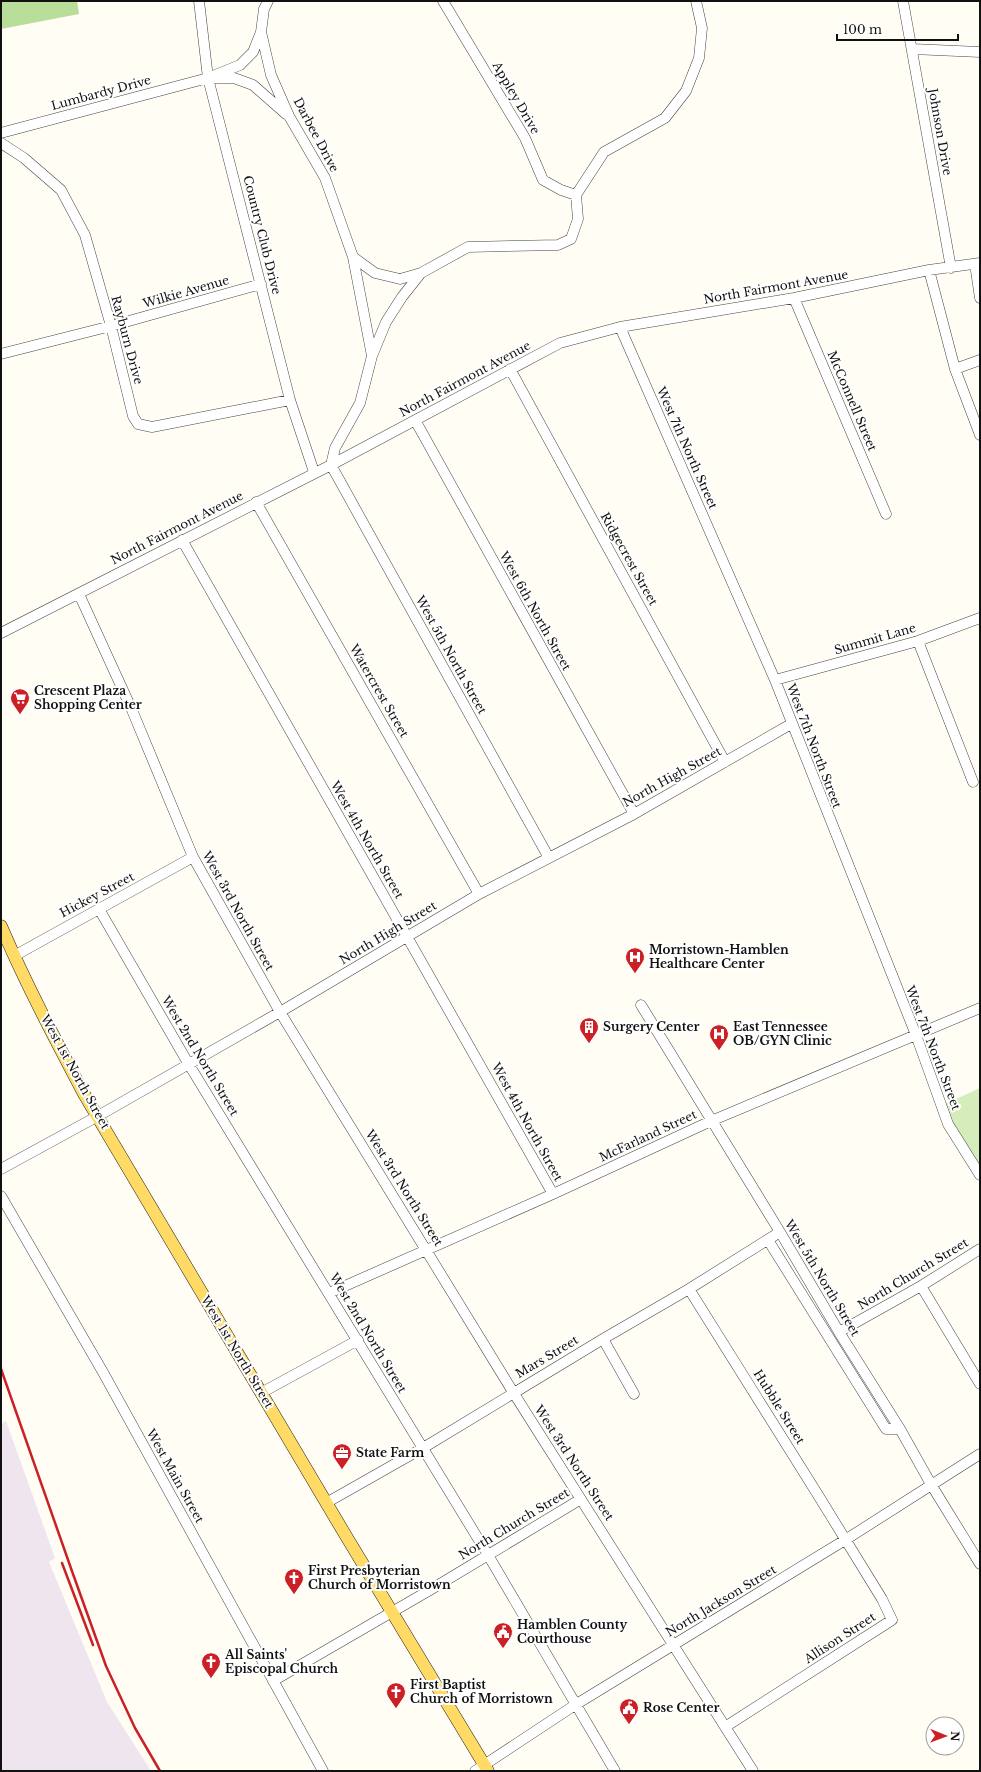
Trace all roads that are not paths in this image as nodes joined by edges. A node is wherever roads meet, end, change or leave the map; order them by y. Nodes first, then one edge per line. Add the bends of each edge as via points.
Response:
1 (199, 1) edge
2 (268, 1) edge
3 (443, 1) edge
4 (696, 1) edge
5 (903, 1) edge
6 (261, 32) junction
7 (912, 49) junction
8 (980, 52) edge
9 (208, 78) junction
10 (289, 116) junction
11 (1, 133) edge
12 (1, 143) edge
13 (576, 195) junction
14 (353, 257) junction
15 (978, 264) edge
16 (951, 268) junction
17 (929, 270) junction
18 (421, 273) junction
19 (261, 284) junction
20 (794, 298) junction
21 (980, 298) edge
22 (111, 326) junction
23 (620, 327) junction
24 (1, 354) edge
25 (372, 356) junction
26 (980, 360) edge
27 (510, 369) junction
28 (955, 369) junction
29 (290, 400) junction
30 (415, 420) junction
31 (980, 435) edge
32 (330, 465) junction
33 (314, 472) junction
34 (256, 502) junction
35 (886, 514) dead end
36 (182, 540) junction
37 (79, 594) junction
38 (980, 618) edge
39 (1, 633) edge
40 (918, 641) junction
41 (775, 680) junction
42 (791, 724) junction
43 (725, 762) junction
44 (973, 782) dead end
45 (634, 814) junction
46 (193, 857) junction
47 (549, 858) junction
48 (479, 894) junction
49 (99, 909) junction
50 (1, 926) edge
51 (408, 937) junction
52 (14, 956) junction
53 (641, 1005) dead end
54 (980, 1008) edge
55 (280, 1012) junction
56 (916, 1035) junction
57 (188, 1063) junction
58 (98, 1116) junction
59 (711, 1121) junction
60 (1, 1169) edge
61 (980, 1175) edge
62 (553, 1194) junction
63 (1, 1196) edge
64 (780, 1232) junction
65 (768, 1240) junction
66 (426, 1250) junction
67 (980, 1250) edge
68 (921, 1286) junction
69 (690, 1289) junction
70 (329, 1293) junction
71 (839, 1332) junction
72 (603, 1339) junction
73 (358, 1340) junction
74 (980, 1384) edge
75 (513, 1392) junction
76 (262, 1393) junction
77 (634, 1394) dead end
78 (900, 1429) junction
79 (423, 1448) junction
80 (980, 1454) edge
81 (932, 1486) junction
82 (581, 1499) junction
83 (326, 1503) junction
84 (845, 1540) junction
85 (488, 1555) junction
86 (980, 1564) edge
87 (392, 1612) junction
88 (674, 1645) junction
89 (273, 1682) junction
90 (575, 1705) junction
91 (725, 1727) junction
92 (482, 1769) edge
93 (323, 1771) edge
94 (615, 1771) edge
95 (753, 1771) edge

1 - 9 street, Country Club Drive
2 - 6 street, Darbee Drive via 264,9
3 - 13 street, Appley Drive via 525,138 543,180
4 - 13 street via 702,28 699,58 686,91 665,118 604,152
5 - 7 street, Johnson Drive
6 - 9 street via 253,52 240,66
6 - 10 street, Darbee Drive via 271,74
7 - 8 street
7 - 16 street, Johnson Drive
9 - 10 street via 234,78 253,85
9 - 11 street, Lumbardy Drive
9 - 19 street, Country Club Drive
10 - 14 street, Darbee Drive via 325,178
12 - 22 street, Rayburn Drive via 24,158 61,190 85,235
13 - 18 street, Darbee Drive via 578,219 571,239 558,245 468,248
14 - 18 street, Darbee Drive via 375,273 400,279
14 - 25 street, Darbee Drive
15 - 16 street, North Fairmont Avenue
15 - 21 street
16 - 17 street, North Fairmont Avenue
17 - 20 street, North Fairmont Avenue
17 - 28 street
18 - 25 street, Darbee Drive via 386,322
19 - 22 street, Wilkie Avenue
19 - 29 street, Country Club Drive
20 - 23 street, North Fairmont Avenue
20 - 35 street, McConnell Street
22 - 24 street, Wilkie Avenue
22 - 29 street, Rayburn Drive via 133,416 138,424 152,426
23 - 27 street, North Fairmont Avenue via 560,343
23 - 41 street, West 7th North Street
25 - 32 street, Darbee Drive via 360,403 335,448
26 - 28 street
27 - 30 street, North Fairmont Avenue
27 - 43 street, Ridgecrest Street
28 - 31 street
29 - 33 street, Country Club Drive
30 - 32 street, North Fairmont Avenue
30 - 45 street, West 6th North Street
32 - 33 street, North Fairmont Avenue
32 - 47 street, West 5th North Street
33 - 34 street, North Fairmont Avenue
34 - 36 street, North Fairmont Avenue
34 - 48 street, Watercrest Street
36 - 37 street, North Fairmont Avenue
36 - 51 street, West 4th North Street
37 - 39 street, North Fairmont Avenue
37 - 46 street, West 3rd North Street via 132,710
38 - 40 street, Summit Lane
40 - 41 street, Summit Lane
40 - 44 street
41 - 42 street, West 7th North Street
42 - 43 street, North High Street
42 - 56 street, West 7th North Street
43 - 45 street, North High Street
45 - 47 street, North High Street
46 - 49 street, Hickey Street
46 - 55 street, West 3rd North Street
47 - 48 street, North High Street
48 - 51 street, North High Street
49 - 52 street, Hickey Street
49 - 57 street, West 2nd North Street
50 - 52 main road, West 1st North Street
51 - 55 street, North High Street
51 - 62 street, West 4th North Street
52 - 58 main road, West 1st North Street
53 - 59 street, West 5th North Street
54 - 56 street, McFarland Street
55 - 57 street, North High Street
55 - 66 street, West 3rd North Street
56 - 59 street, McFarland Street
56 - 61 street, West 7th North Street via 948,1124
57 - 58 street, North High Street
57 - 70 street, West 2nd North Street
58 - 60 street, North High Street
58 - 76 main road, West 1st North Street
59 - 62 street, McFarland Street
59 - 64 street, West 5th North Street
62 - 66 street, McFarland Street
63 - 89 street, West Main Street via 104,1374
64 - 65 street, Mars Street
64 - 71 street, West 5th North Street
65 - 69 street, Mars Street
65 - 78 street via 886,1429
66 - 70 street, McFarland Street
66 - 75 street, West 3rd North Street
67 - 68 street, North Church Street
68 - 71 street, North Church Street
68 - 74 street
69 - 72 street, Mars Street
69 - 84 street, Hubble Street
70 - 73 street, West 2nd North Street
71 - 78 street, West 5th North Street
72 - 75 street, Mars Street
72 - 77 street
73 - 76 street
73 - 79 street, West 2nd North Street
75 - 79 street, Mars Street
75 - 82 street, West 3rd North Street
76 - 83 main road, West 1st North Street
78 - 81 street, West 5th North Street
79 - 83 street, Mars Street
79 - 85 street, West 2nd North Street
80 - 81 street, North Jackson Street
81 - 84 street, North Jackson Street
81 - 86 street, West 5th North Street
82 - 85 street, North Church Street
82 - 88 street, West 3rd North Street
83 - 87 main road, West 1st North Street
84 - 88 street, North Jackson Street
84 - 91 street, Allison Street via 882,1599 892,1620
85 - 87 street, North Church Street
85 - 90 street, West 2nd North Street
87 - 89 street, North Church Street
87 - 92 main road, West 1st North Street
88 - 90 street, North Jackson Street
88 - 91 street, West 3rd North Street
89 - 93 street, West Main Street
90 - 92 street, North Jackson Street
90 - 94 street, West 2nd North Street
91 - 95 street, West 3rd North Street

